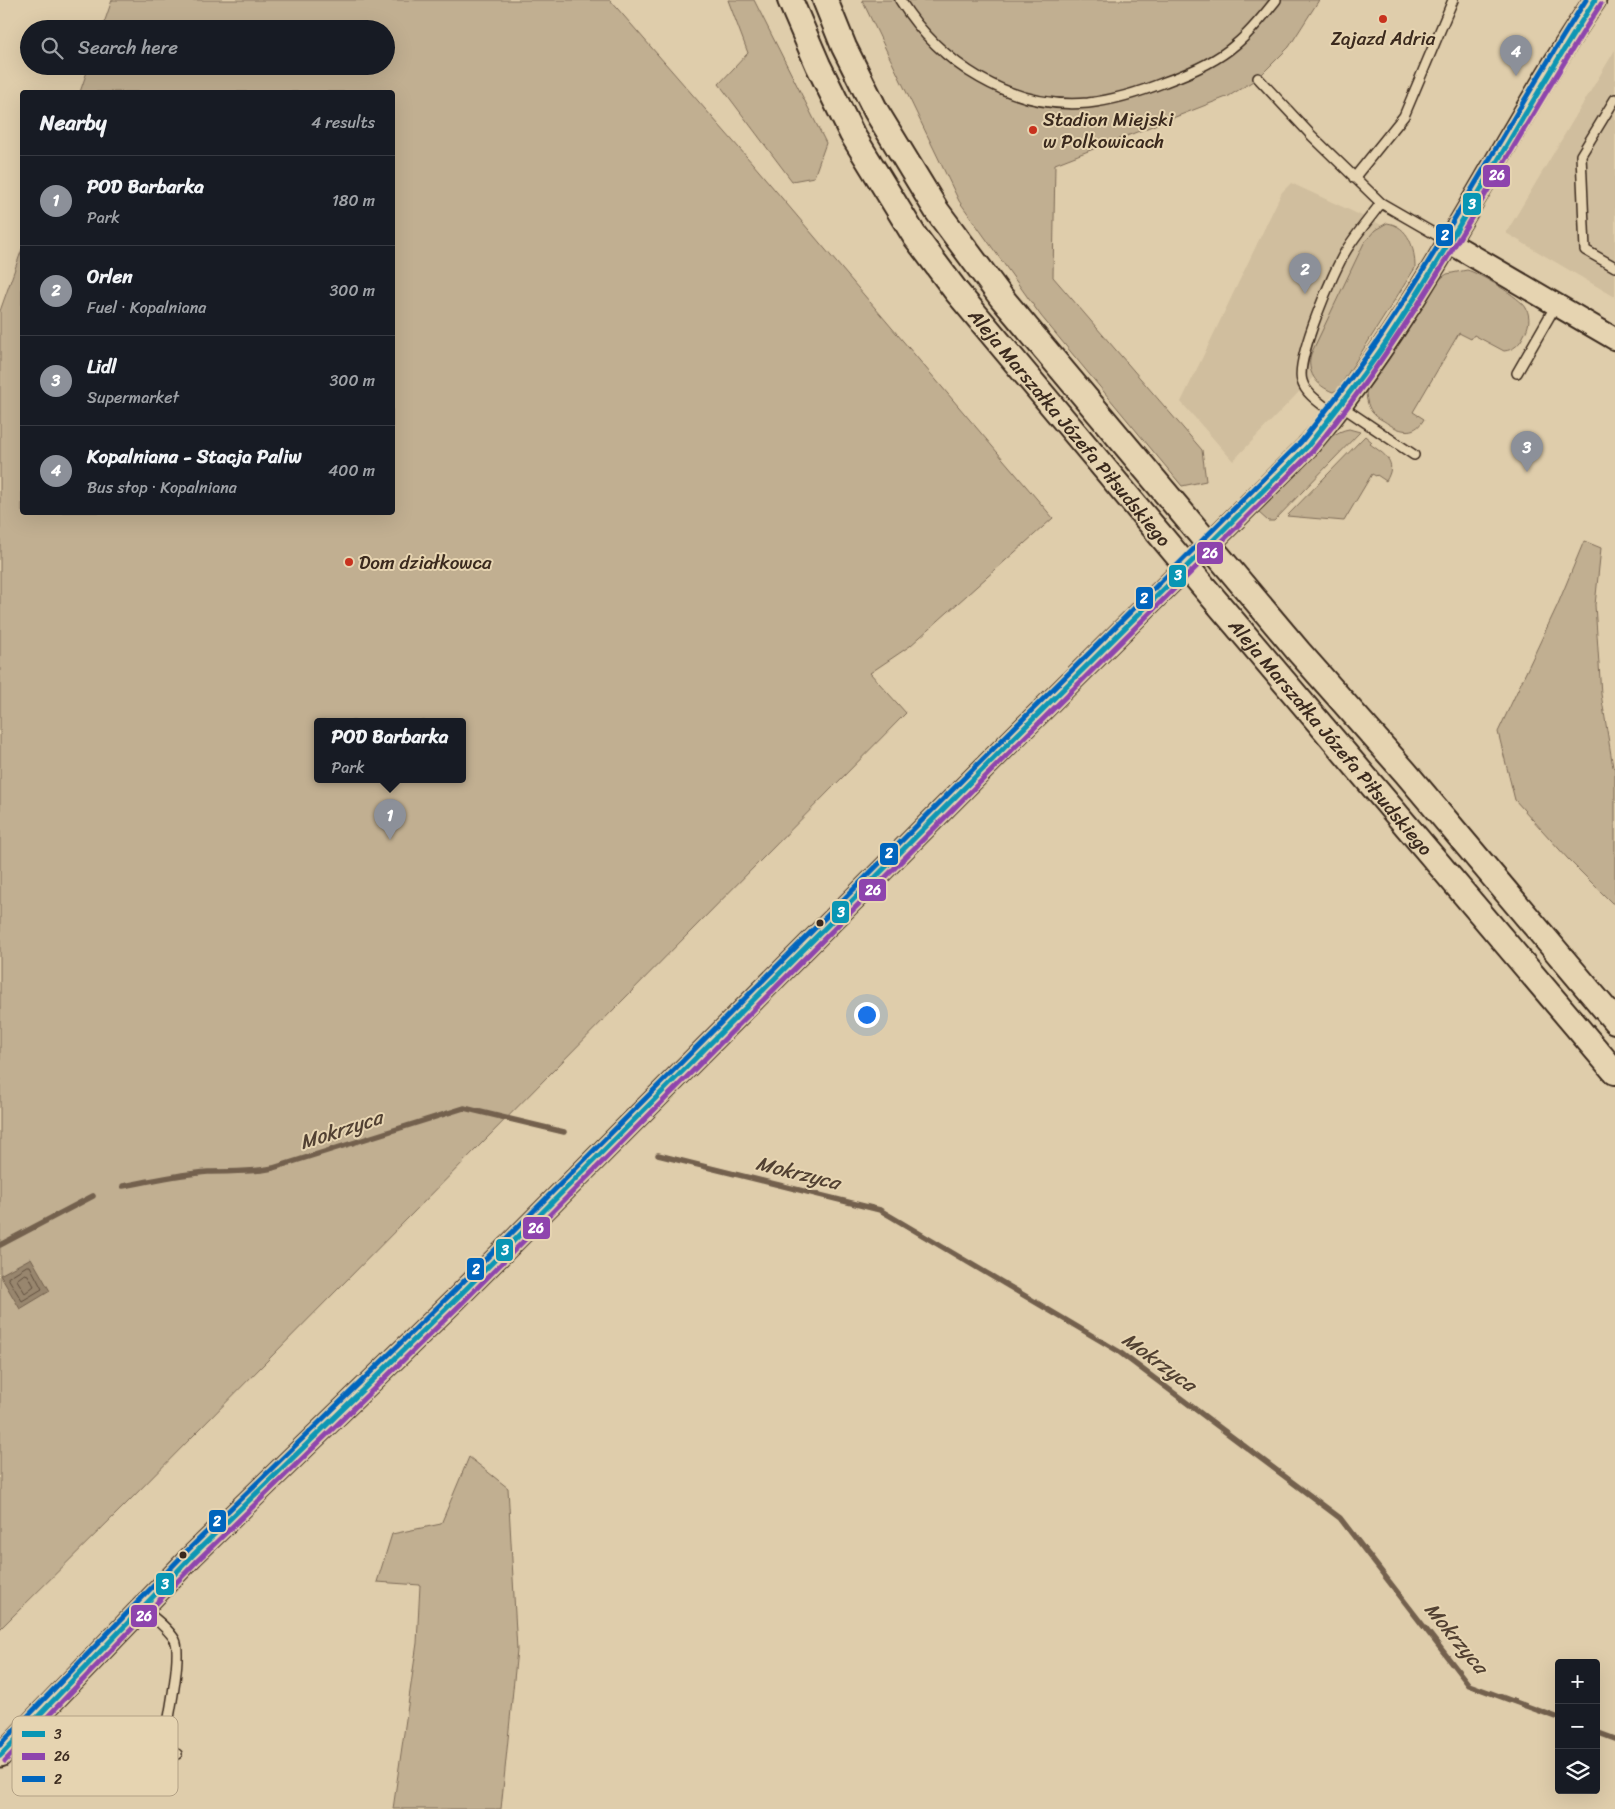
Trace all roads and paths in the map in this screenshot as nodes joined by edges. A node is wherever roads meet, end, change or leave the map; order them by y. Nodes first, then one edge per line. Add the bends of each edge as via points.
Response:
1 (790, 0) edge
2 (825, 0) edge
3 (900, 0) edge
4 (1276, 0) edge
5 (1453, 0) edge
6 (1595, 0) edge
7 (1258, 78) dead end
8 (1615, 99) edge
9 (1354, 178) junction
10 (1381, 203) junction
11 (1448, 241) junction
12 (1615, 267) edge
13 (1556, 305) junction
14 (1615, 339) edge
15 (1517, 373) dead end
16 (1338, 410) junction
17 (1414, 455) dead end
18 (1209, 545) junction
19 (1187, 567) junction
20 (1615, 1021) edge
21 (1615, 1072) edge
22 (142, 1608) junction
23 (38, 1716) edge
24 (169, 1716) edge
25 (12, 1743) edge
26 (0, 1756) edge

1 - 19 main road, Aleja Marszałka Józefa Piłsudskiego via 852,134 914,235
2 - 18 main road, Aleja Marszałka Józefa Piłsudskiego via 876,111 937,211 1001,297
3 - 4 lane via 910,16 940,48 984,81 1028,99 1086,103 1149,89 1206,63 1235,46
5 - 9 lane via 1404,116
6 - 11 street
7 - 9 lane
8 - 12 lane via 1581,155 1585,250
9 - 10 lane
10 - 11 lane
10 - 16 lane via 1346,250 1313,324 1301,366 1302,382 1309,394
11 - 13 street
11 - 16 street
13 - 14 street
13 - 15 lane
16 - 17 lane
16 - 18 street via 1296,460
18 - 19 street
18 - 20 main road, Aleja Marszałka Józefa Piłsudskiego
19 - 21 main road, Aleja Marszałka Józefa Piłsudskiego
19 - 22 street via 456,1299
22 - 23 street
22 - 24 lane via 176,1641 178,1659
25 - 26 street

